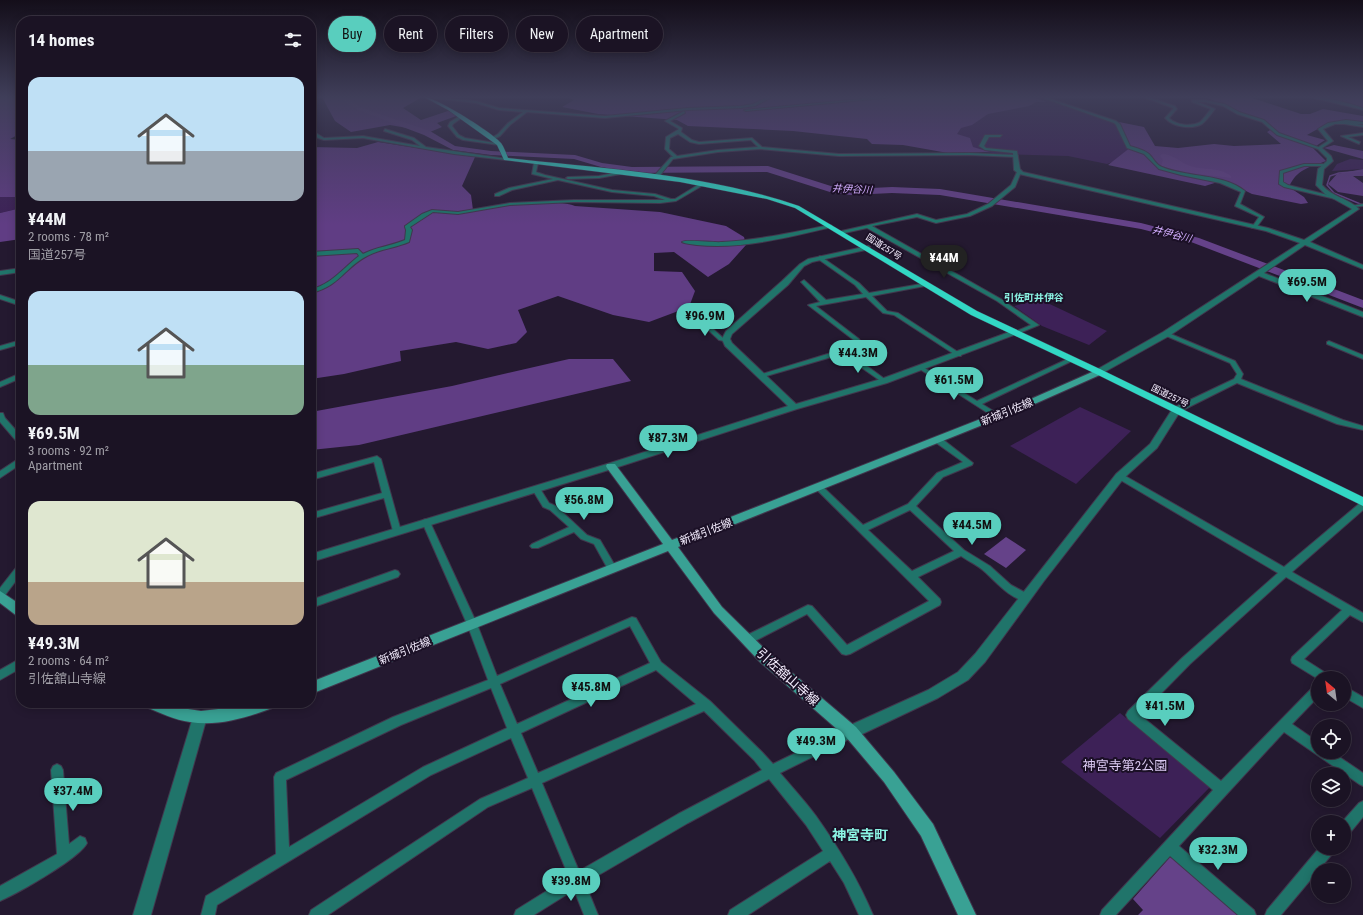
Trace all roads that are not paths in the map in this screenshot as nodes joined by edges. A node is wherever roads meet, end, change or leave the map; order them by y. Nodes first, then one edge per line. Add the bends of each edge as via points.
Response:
1 (378, 140) edge
2 (414, 140) edge
3 (472, 140) edge
4 (493, 140) edge
5 (668, 140) edge
6 (689, 140) edge
7 (743, 140) edge
8 (753, 140) edge
9 (984, 140) edge
10 (1125, 140) edge
11 (1294, 140) edge
12 (1331, 140) edge
13 (1351, 140) edge
14 (1359, 143) dead end
15 (499, 144) junction
16 (425, 148) junction
17 (761, 148) junction
18 (1318, 148) junction
19 (504, 155) junction
20 (1016, 156) junction
21 (676, 157) junction
22 (536, 163) junction
23 (1326, 165) junction
24 (1019, 172) junction
25 (619, 173) junction
26 (658, 175) junction
27 (559, 180) junction
28 (703, 184) junction
29 (497, 195) dead end
30 (1342, 200) junction
31 (669, 201) junction
32 (1363, 205) edge
33 (1355, 206) junction
34 (830, 226) junction
35 (868, 226) junction
36 (1254, 227) junction
37 (840, 232) junction
38 (685, 242) dead end
39 (1306, 243) junction
40 (868, 248) junction
41 (316, 254) edge
42 (362, 256) junction
43 (820, 258) junction
44 (1363, 267) edge
45 (16, 271) edge
46 (1260, 272) junction
47 (0, 273) edge
48 (804, 282) dead end
49 (925, 284) junction
50 (316, 290) edge
51 (869, 295) junction
52 (0, 297) edge
53 (16, 302) edge
54 (824, 302) junction
55 (694, 314) dead end
56 (1363, 315) edge
57 (1015, 333) junction
58 (1166, 334) junction
59 (727, 341) junction
60 (16, 343) edge
61 (1329, 343) dead end
62 (0, 348) edge
63 (844, 352) junction
64 (959, 355) junction
65 (1363, 357) edge
66 (1072, 359) junction
67 (921, 368) junction
68 (1099, 372) junction
69 (761, 376) junction
70 (16, 377) edge
71 (1237, 380) junction
72 (884, 381) junction
73 (0, 385) edge
74 (977, 404) junction
75 (794, 407) junction
76 (1176, 410) junction
77 (0, 415) edge
78 (997, 417) junction
79 (1363, 428) edge
80 (16, 436) edge
81 (938, 440) junction
82 (16, 464) edge
83 (611, 466) junction
84 (0, 475) edge
85 (316, 476) edge
86 (1120, 476) junction
87 (818, 488) junction
88 (536, 489) junction
89 (387, 494) junction
90 (1363, 502) edge
91 (1363, 505) edge
92 (911, 506) junction
93 (316, 515) edge
94 (426, 522) junction
95 (575, 528) junction
96 (862, 529) junction
97 (397, 531) junction
98 (535, 546) dead end
99 (670, 546) junction
100 (961, 552) junction
101 (316, 556) edge
102 (612, 569) junction
103 (1285, 572) junction
104 (16, 574) edge
105 (395, 574) dead end
106 (911, 576) junction
107 (0, 595) edge
108 (1026, 597) junction
109 (316, 602) edge
110 (16, 608) edge
111 (1349, 610) junction
112 (1363, 618) edge
113 (472, 624) junction
114 (747, 640) junction
115 (657, 664) junction
116 (16, 666) edge
117 (1314, 671) edge
118 (0, 675) edge
119 (494, 682) junction
120 (316, 686) edge
121 (1351, 695) edge
122 (1311, 696) edge
123 (1363, 703) edge
124 (706, 705) junction
125 (164, 708) edge
126 (251, 708) edge
127 (200, 717) junction
128 (1283, 725) junction
129 (515, 731) junction
130 (851, 732) junction
131 (1311, 744) edge
132 (1332, 759) edge
133 (57, 770) dead end
134 (771, 770) junction
135 (534, 780) junction
136 (1363, 780) edge
137 (1222, 789) junction
138 (1363, 807) edge
139 (1351, 821) edge
140 (80, 843) dead end
141 (1170, 847) junction
142 (833, 852) junction
143 (1322, 855) edge
144 (64, 857) junction
145 (283, 857) junction
146 (576, 879) junction
147 (0, 894) edge
148 (142, 915) edge
149 (208, 915) edge
150 (316, 915) edge
151 (521, 915) edge
152 (591, 915) edge
153 (735, 915) edge
154 (866, 915) edge
155 (967, 915) edge
156 (1107, 915) edge
157 (1249, 915) edge
158 (1272, 915) edge

1 - 16 street
2 - 16 street
3 - 15 street
4 - 15 highway
5 - 21 street via 667,149
6 - 7 street via 699,143
8 - 17 street
9 - 20 street via 980,146 1015,152
10 - 36 street via 1128,146 1146,153 1157,167 1172,172 1213,178 1243,191 1237,205 1262,217
11 - 18 street
12 - 18 street via 1329,144
13 - 14 street
15 - 19 highway
16 - 19 street via 454,153
17 - 20 street via 839,155
17 - 21 street
18 - 23 street via 1329,157
19 - 22 highway, 国道257号
20 - 24 street
21 - 26 street via 672,158
22 - 25 highway, 国道257号
22 - 27 street via 534,173
23 - 30 street via 1321,169 1319,185 1323,192
23 - 30 street via 1304,165 1282,172 1281,183
24 - 35 street via 1013,186 990,205 968,215 936,222 917,215
24 - 36 street
25 - 26 highway, 国道257号
25 - 27 street
26 - 28 highway, 国道257号
27 - 29 street via 511,189
27 - 31 street via 612,191 655,195
28 - 31 street
28 - 34 highway, 国道257号 via 783,201
30 - 33 street
31 - 42 street via 574,201 510,204 458,213 432,211 409,224 407,241
32 - 33 street
33 - 39 street via 1356,209
34 - 37 highway, 国道257号
34 - 38 street via 731,243 708,245
35 - 37 street
35 - 57 street via 999,300 1036,325
36 - 39 street
37 - 40 highway, 国道257号
39 - 44 street
39 - 46 street
40 - 43 street
40 - 49 highway, 国道257号
41 - 42 street via 358,251
42 - 50 street via 326,287
43 - 51 street
43 - 59 street via 802,265 729,333
45 - 47 street
46 - 56 street
46 - 58 street
48 - 54 street
49 - 51 street
49 - 57 highway, 国道257号 via 974,313
51 - 54 street
51 - 64 street via 885,312 896,314
52 - 53 street
54 - 63 street via 811,305 857,340 860,346
55 - 59 street via 721,339
57 - 64 street
57 - 66 highway, 国道257号
58 - 68 street
58 - 71 street via 1233,362 1240,374
59 - 69 street
60 - 62 street
61 - 65 street
63 - 69 street
63 - 72 street
64 - 67 street
66 - 68 highway, 国道257号
66 - 74 street
67 - 72 street
67 - 74 street
68 - 76 highway, 国道257号
68 - 78 main road, 新城引佐線
69 - 75 street
70 - 73 street
71 - 76 street
71 - 79 street via 1340,422
72 - 75 street
74 - 78 street
75 - 83 street
76 - 86 street via 1154,446
76 - 90 highway, 国道257号
77 - 80 street
78 - 81 main road, 新城引佐線
81 - 87 main road, 新城引佐線
81 - 92 street via 969,463 940,475
82 - 84 street
83 - 88 street
83 - 99 main road, 引佐舘山寺線
85 - 89 street via 377,459
86 - 103 street
86 - 108 street
87 - 96 street
87 - 99 main road, 新城引佐線
88 - 94 street
88 - 95 street via 546,505
89 - 93 street
89 - 97 street
91 - 103 street
92 - 96 street
92 - 100 street
94 - 97 street
94 - 113 street
95 - 98 street
95 - 102 street via 584,537 597,542
96 - 106 street
97 - 101 street
99 - 102 main road, 新城引佐線
99 - 114 main road, 引佐舘山寺線 via 718,610
100 - 106 street
100 - 108 street via 986,568 1008,588
102 - 113 main road, 新城引佐線
103 - 111 street
103 - 137 street via 1186,661 1132,715
104 - 107 street
105 - 109 street
106 - 114 street via 936,602 846,651 808,609
107 - 110 main road
108 - 130 street via 980,658 963,676 932,694
111 - 112 street
111 - 117 street via 1296,660
113 - 119 street
113 - 120 main road, 新城引佐線
114 - 130 main road, 引佐舘山寺線
115 - 119 street via 632,621
115 - 124 street
115 - 129 street
116 - 118 street
119 - 129 street
119 - 145 street via 397,721 280,777
121 - 123 street
122 - 128 street
124 - 134 street
124 - 135 street
125 - 127 main road
126 - 127 main road
127 - 148 street
128 - 131 street
128 - 137 street
129 - 135 street
129 - 145 street via 427,770
130 - 134 street
130 - 155 main road, 引佐舘山寺線 via 927,830
132 - 136 street
133 - 144 street
134 - 142 street
134 - 146 street
135 - 146 street
135 - 150 street via 484,803
137 - 141 street
138 - 139 street
140 - 144 street
141 - 156 street
141 - 157 street
142 - 153 street
142 - 154 street via 850,878
143 - 158 street
144 - 147 street
145 - 149 street via 211,901
146 - 151 street
146 - 152 street

